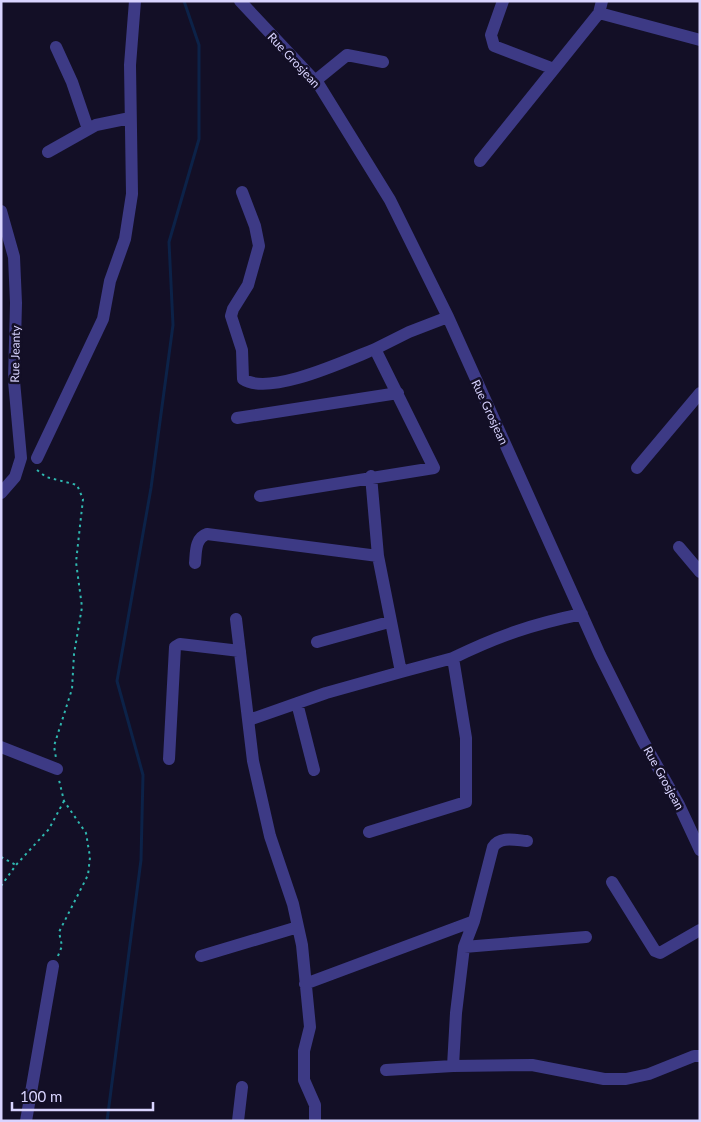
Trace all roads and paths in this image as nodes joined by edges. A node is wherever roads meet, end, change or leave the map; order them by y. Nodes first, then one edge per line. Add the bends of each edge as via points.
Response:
1 (135, 1) edge
2 (240, 1) edge
3 (502, 1) edge
4 (600, 7) edge
5 (700, 40) edge
6 (56, 47) dead end
7 (383, 62) dead end
8 (554, 69) junction
9 (315, 81) junction
10 (130, 118) junction
11 (88, 129) junction
12 (48, 152) dead end
13 (480, 161) dead end
14 (242, 192) dead end
15 (1, 211) edge
16 (448, 317) junction
17 (375, 349) junction
18 (7, 381) edge
19 (398, 393) junction
20 (700, 394) edge
21 (237, 418) dead end
22 (37, 458) joint
23 (637, 468) dead end
24 (371, 476) junction
25 (1, 493) edge
26 (260, 496) dead end
27 (679, 547) dead end
28 (378, 556) junction
29 (195, 563) dead end
30 (700, 572) edge
31 (582, 614) junction
32 (236, 619) dead end
33 (390, 622) junction
34 (317, 642) dead end
35 (240, 651) junction
36 (453, 658) junction
37 (401, 672) junction
38 (296, 703) junction
39 (249, 720) junction
40 (1, 747) edge
41 (169, 759) dead end
42 (57, 769) junction
43 (314, 770) dead end
44 (64, 802) junction
45 (369, 832) dead end
46 (528, 841) dead end
47 (700, 850) edge
48 (1, 857) edge
49 (16, 865) junction
50 (612, 882) dead end
51 (1, 886) edge
52 (474, 921) junction
53 (298, 927) junction
54 (700, 930) edge
55 (586, 937) dead end
56 (464, 947) junction
57 (201, 956) dead end
58 (53, 966) joint
59 (305, 984) junction
60 (700, 1056) edge
61 (453, 1066) junction
62 (386, 1070) dead end
63 (242, 1087) dead end
64 (26, 1121) edge
65 (238, 1121) edge
66 (314, 1121) edge

1 - 10 street
2 - 9 street, Rue Grosjean
3 - 8 street via 491,35 494,46
4 - 5 street
4 - 8 street
6 - 11 street
7 - 9 street via 347,55
8 - 13 street
9 - 16 street, Rue Grosjean via 390,200
10 - 11 street
10 - 22 street via 132,194 125,239 110,281 102,319
11 - 12 street
14 - 17 street via 259,246 248,285 231,316 242,350 243,380 289,382
15 - 18 street, Rue Jeanty via 14,258 16,303
16 - 17 street
16 - 31 street, Rue Grosjean
17 - 19 street
18 - 25 street, Rue Jeanty via 21,458 14,477
19 - 21 street
19 - 24 street via 434,468
20 - 23 street
22 - 42 path via 37,470 41,475 77,485 83,498 76,562 82,607 72,689 54,746
24 - 26 street
24 - 28 street
27 - 30 street
28 - 29 street via 206,534 197,543
28 - 33 street
31 - 36 street via 536,624
31 - 47 street, Rue Grosjean via 614,684
32 - 35 street
33 - 34 street
33 - 37 street
35 - 39 street
35 - 41 street via 180,644 175,648
36 - 37 street
36 - 45 street via 466,738 466,802
37 - 38 street
38 - 39 street
38 - 43 street
39 - 53 street via 253,761 270,836
40 - 42 street
42 - 44 path
44 - 49 path via 49,828
44 - 58 path via 86,833 90,857 88,875 59,932 62,946
46 - 52 street via 499,840 493,847
48 - 49 path
49 - 51 path
50 - 54 street via 655,951 660,953
52 - 56 street
52 - 59 street
53 - 57 street
53 - 59 street
55 - 56 street
56 - 61 street
58 - 64 street
59 - 66 street via 310,1033 304,1052 304,1080 315,1105
60 - 61 street via 626,1079 604,1079 532,1065
61 - 62 street
63 - 65 street

